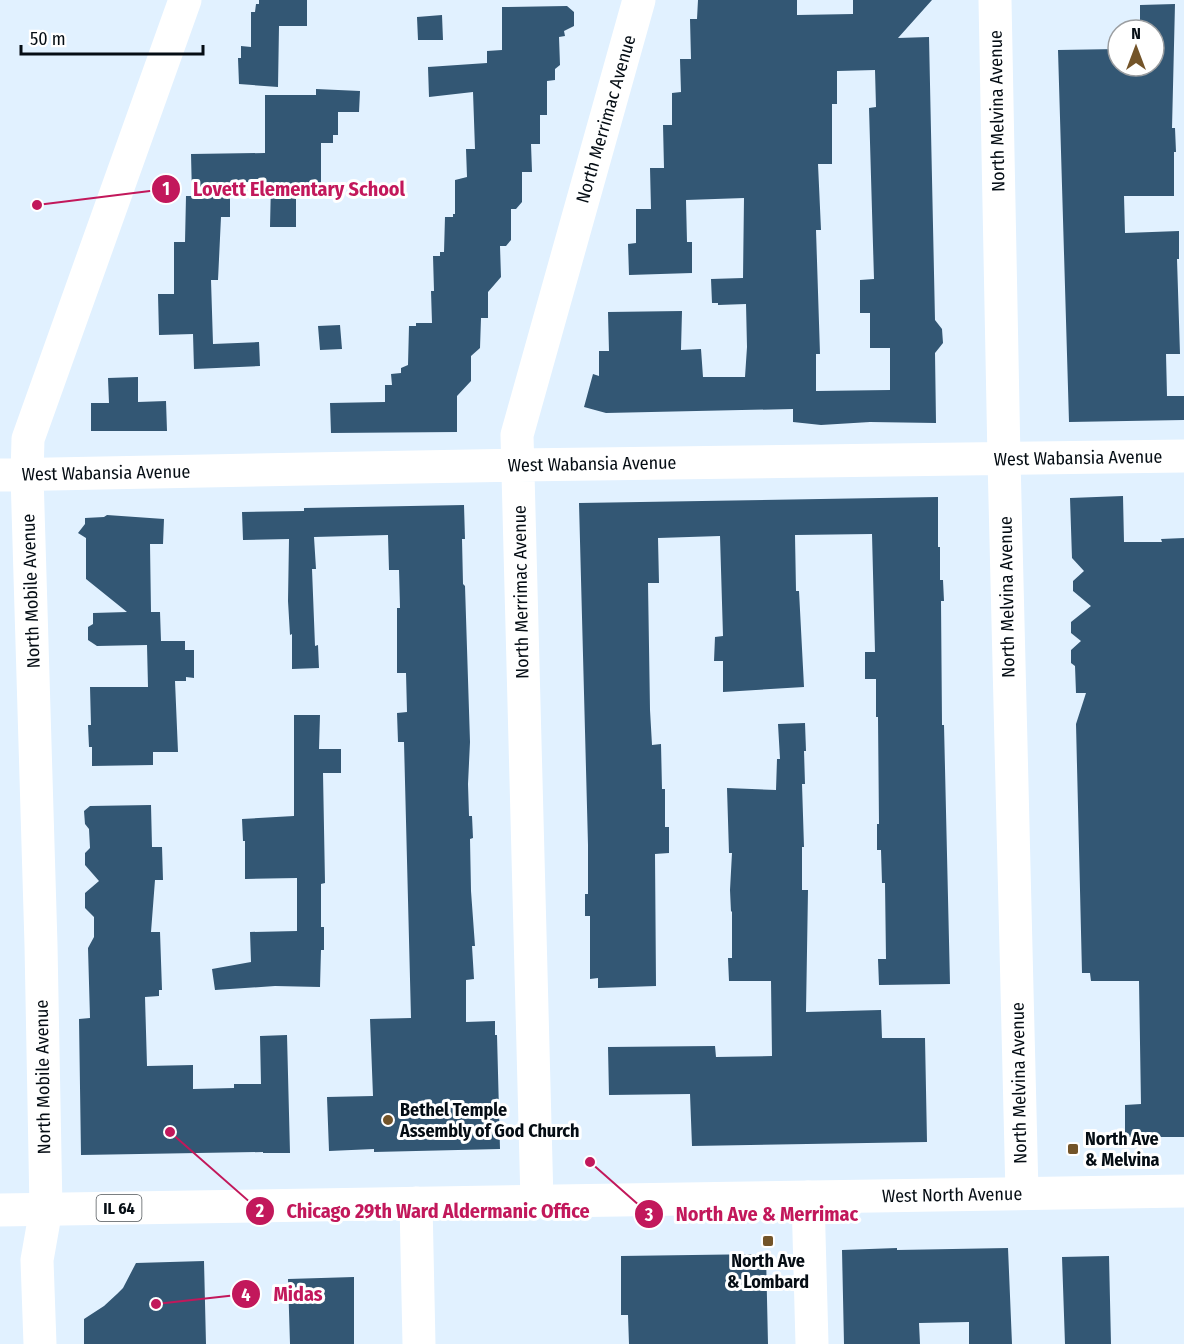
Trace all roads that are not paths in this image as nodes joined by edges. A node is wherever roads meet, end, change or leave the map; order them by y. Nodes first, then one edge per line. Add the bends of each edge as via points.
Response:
1 (185, 0) edge
2 (639, 0) edge
3 (995, 0) edge
4 (1184, 456) edge
5 (1004, 459) junction
6 (518, 465) junction
7 (14, 475) edge
8 (1184, 1191) edge
9 (1022, 1193) junction
10 (808, 1197) junction
11 (537, 1201) junction
12 (416, 1203) junction
13 (46, 1209) junction
14 (0, 1210) edge
15 (40, 1344) edge
16 (419, 1344) edge
17 (812, 1344) edge

1 - 7 street, North Mobile Avenue
2 - 6 street, North Merrimac Avenue via 517,435
3 - 5 street, North Melvina Avenue
4 - 5 street, West Wabansia Avenue
5 - 6 street, West Wabansia Avenue
5 - 9 street, North Melvina Avenue
6 - 7 street, West Wabansia Avenue
6 - 11 street, North Merrimac Avenue
7 - 13 street, North Mobile Avenue via 40,933
8 - 9 street, West North Avenue / IL 64
9 - 10 street, West North Avenue / IL 64
10 - 11 street, West North Avenue / IL 64
10 - 17 street
11 - 12 street, West North Avenue / IL 64
12 - 13 street, West North Avenue / IL 64
12 - 16 street
13 - 14 street, West North Avenue / IL 64
13 - 15 street, North Mobile Avenue via 38,1260

